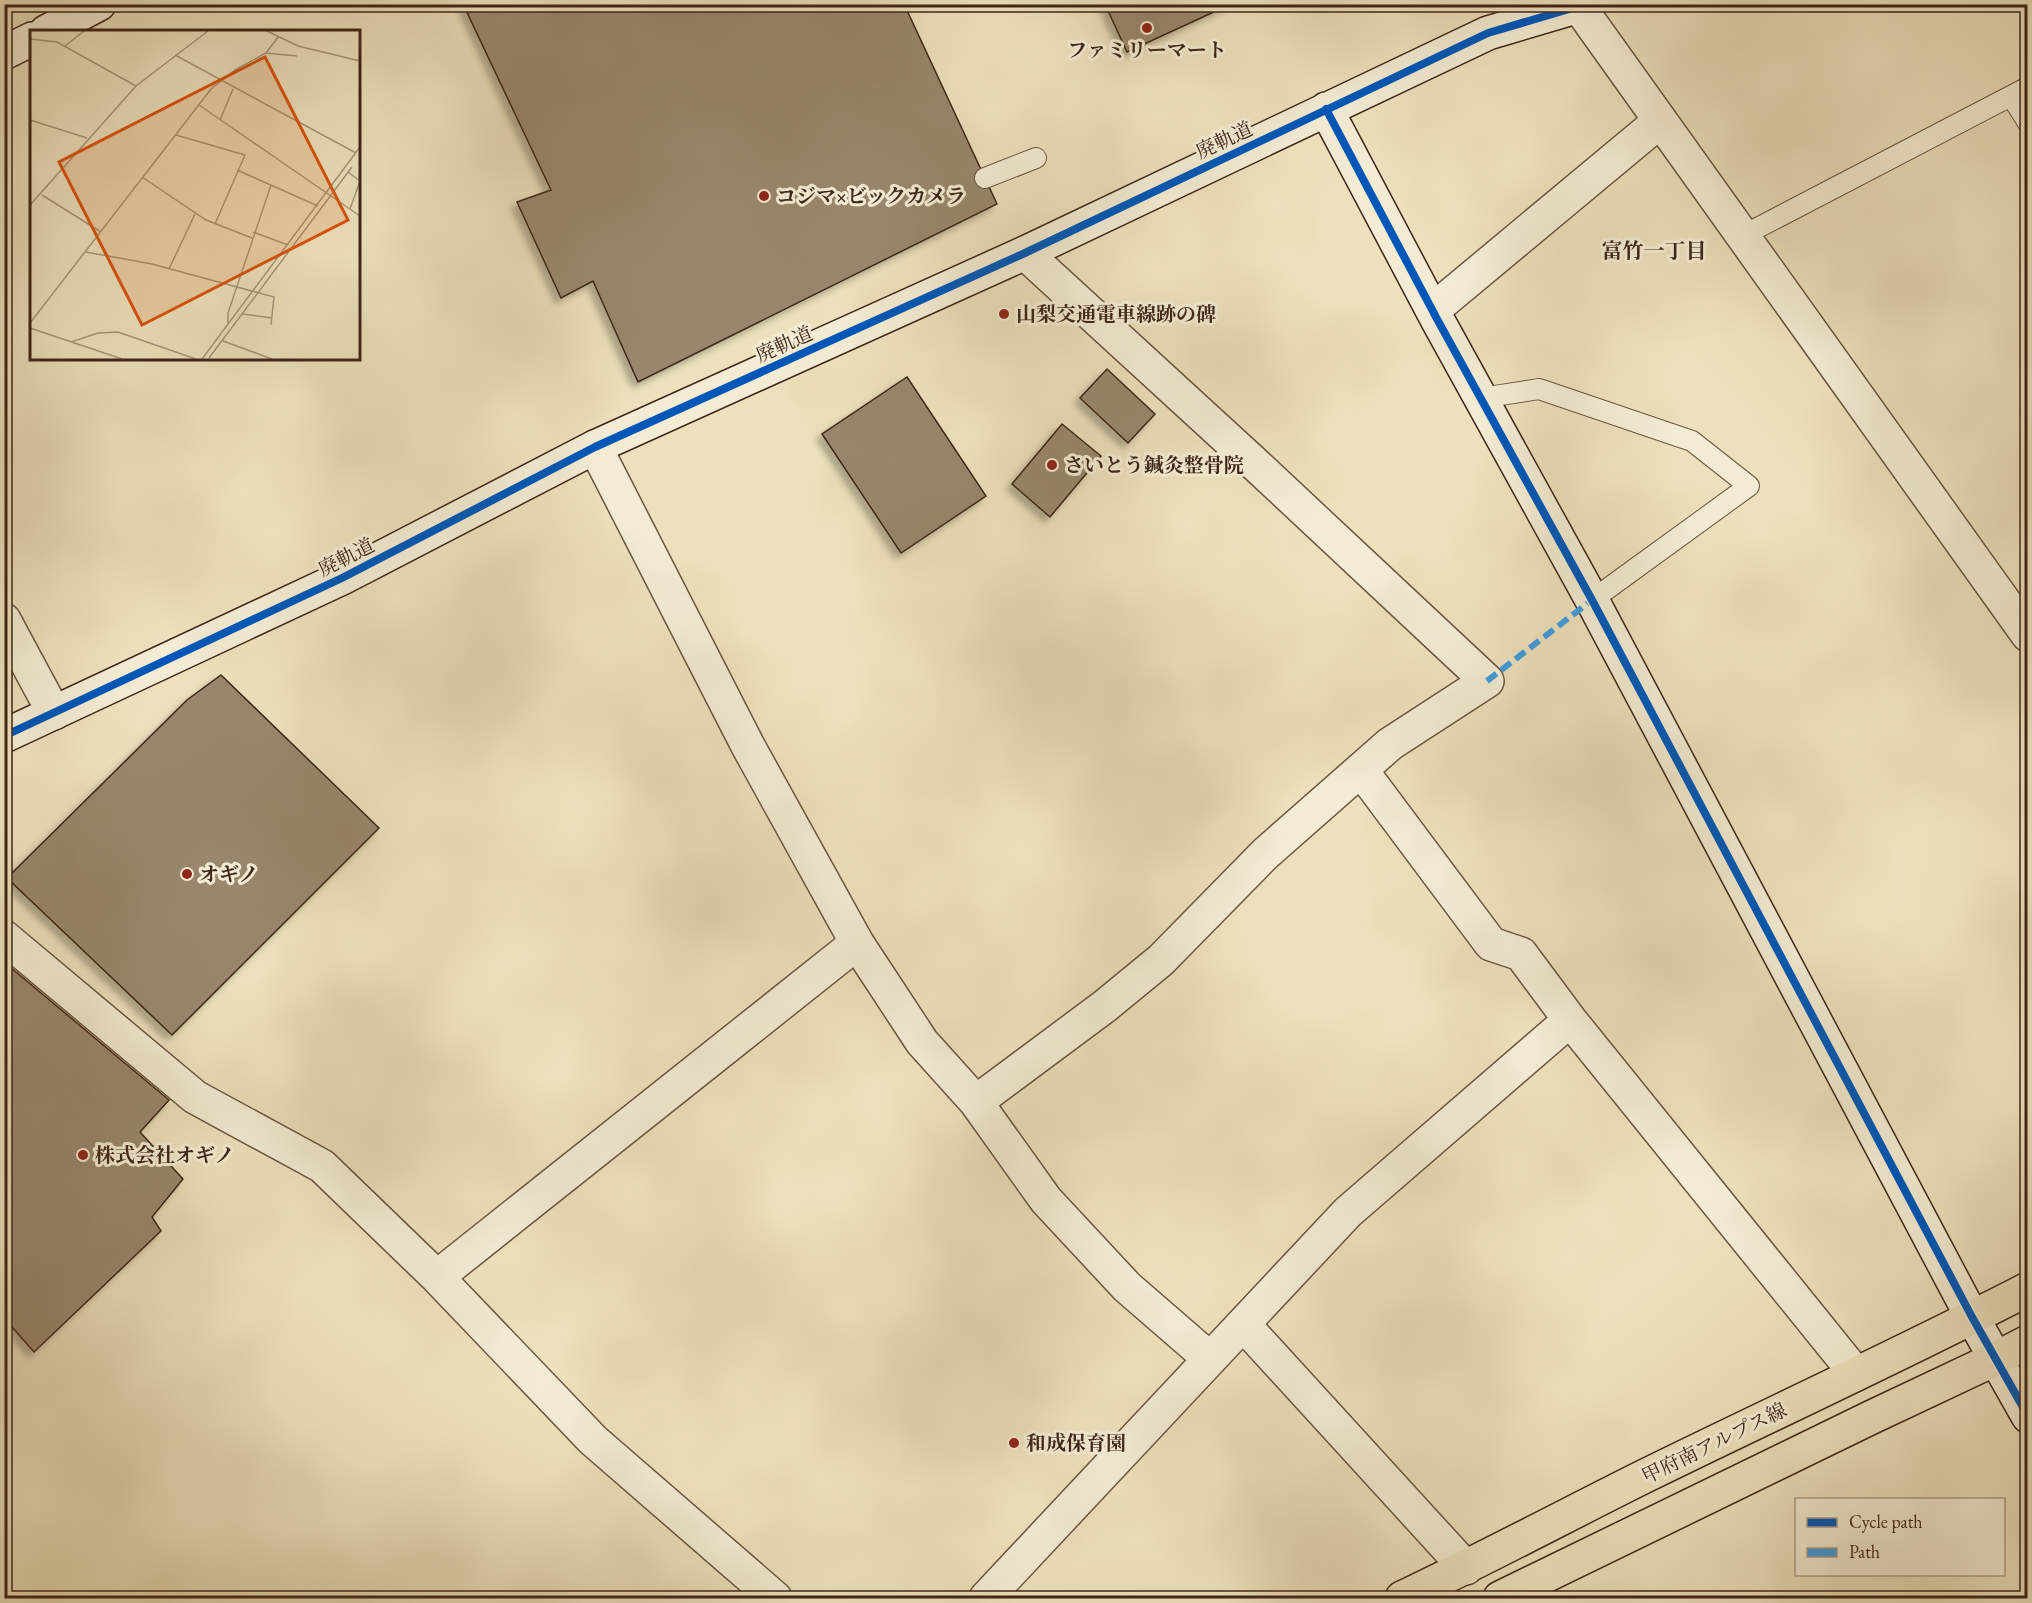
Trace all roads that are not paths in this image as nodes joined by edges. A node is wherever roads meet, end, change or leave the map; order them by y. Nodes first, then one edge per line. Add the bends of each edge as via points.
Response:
1 (99, 4) edge
2 (1580, 5) edge
3 (50, 30) edge
4 (30, 40) edge
5 (4, 53) edge
6 (2019, 91) edge
7 (1326, 109) junction
8 (1660, 121) junction
9 (2028, 123) edge
10 (1036, 158) dead end
11 (985, 178) dead end
12 (1742, 236) junction
13 (1025, 253) junction
14 (1432, 309) junction
15 (1481, 398) junction
16 (595, 447) junction
17 (1593, 600) junction
18 (4, 620) edge
19 (2028, 634) edge
20 (54, 713) junction
21 (4, 736) edge
22 (1361, 770) junction
23 (4, 937) edge
24 (857, 943) junction
25 (1570, 1020) junction
26 (976, 1102) junction
27 (437, 1277) junction
28 (2028, 1289) edge
29 (1972, 1317) junction
30 (1243, 1324) junction
31 (2028, 1342) edge
32 (1210, 1359) junction
33 (1995, 1359) junction
34 (1856, 1374) junction
35 (2028, 1416) edge
36 (1466, 1568) junction
37 (775, 1599) edge
38 (986, 1599) edge
39 (1402, 1599) edge
40 (1500, 1599) edge

1 - 3 street
2 - 7 street, 廃軌道 via 1488,33
2 - 8 street
4 - 5 street
6 - 9 lane
6 - 12 lane
7 - 13 street, 廃軌道
7 - 14 street
8 - 12 street
8 - 14 street
10 - 11 lane
12 - 19 street
13 - 16 street, 廃軌道
13 - 22 street via 1487,681 1390,744
14 - 15 street
15 - 17 street
15 - 17 lane via 1539,389 1692,441 1749,486
16 - 20 street, 廃軌道 via 342,578
16 - 24 street via 748,746
17 - 29 street
18 - 20 street
20 - 21 street, 廃軌道
22 - 25 street via 1491,944 1521,954
22 - 26 street via 1265,854 1161,960
23 - 27 street via 195,1098 322,1166
24 - 26 street via 922,1042
24 - 27 street
25 - 30 street via 1348,1212
25 - 34 street
26 - 32 street via 1046,1200 1127,1287
27 - 37 street via 593,1440
28 - 29 main road, 甲府南アルプス線
29 - 33 street
29 - 34 main road, 甲府南アルプス線
30 - 32 street
30 - 36 street
31 - 33 main road
32 - 38 street
33 - 35 street
33 - 40 main road
34 - 36 main road, 甲府南アルプス線
36 - 39 main road, 甲府南アルプス線

